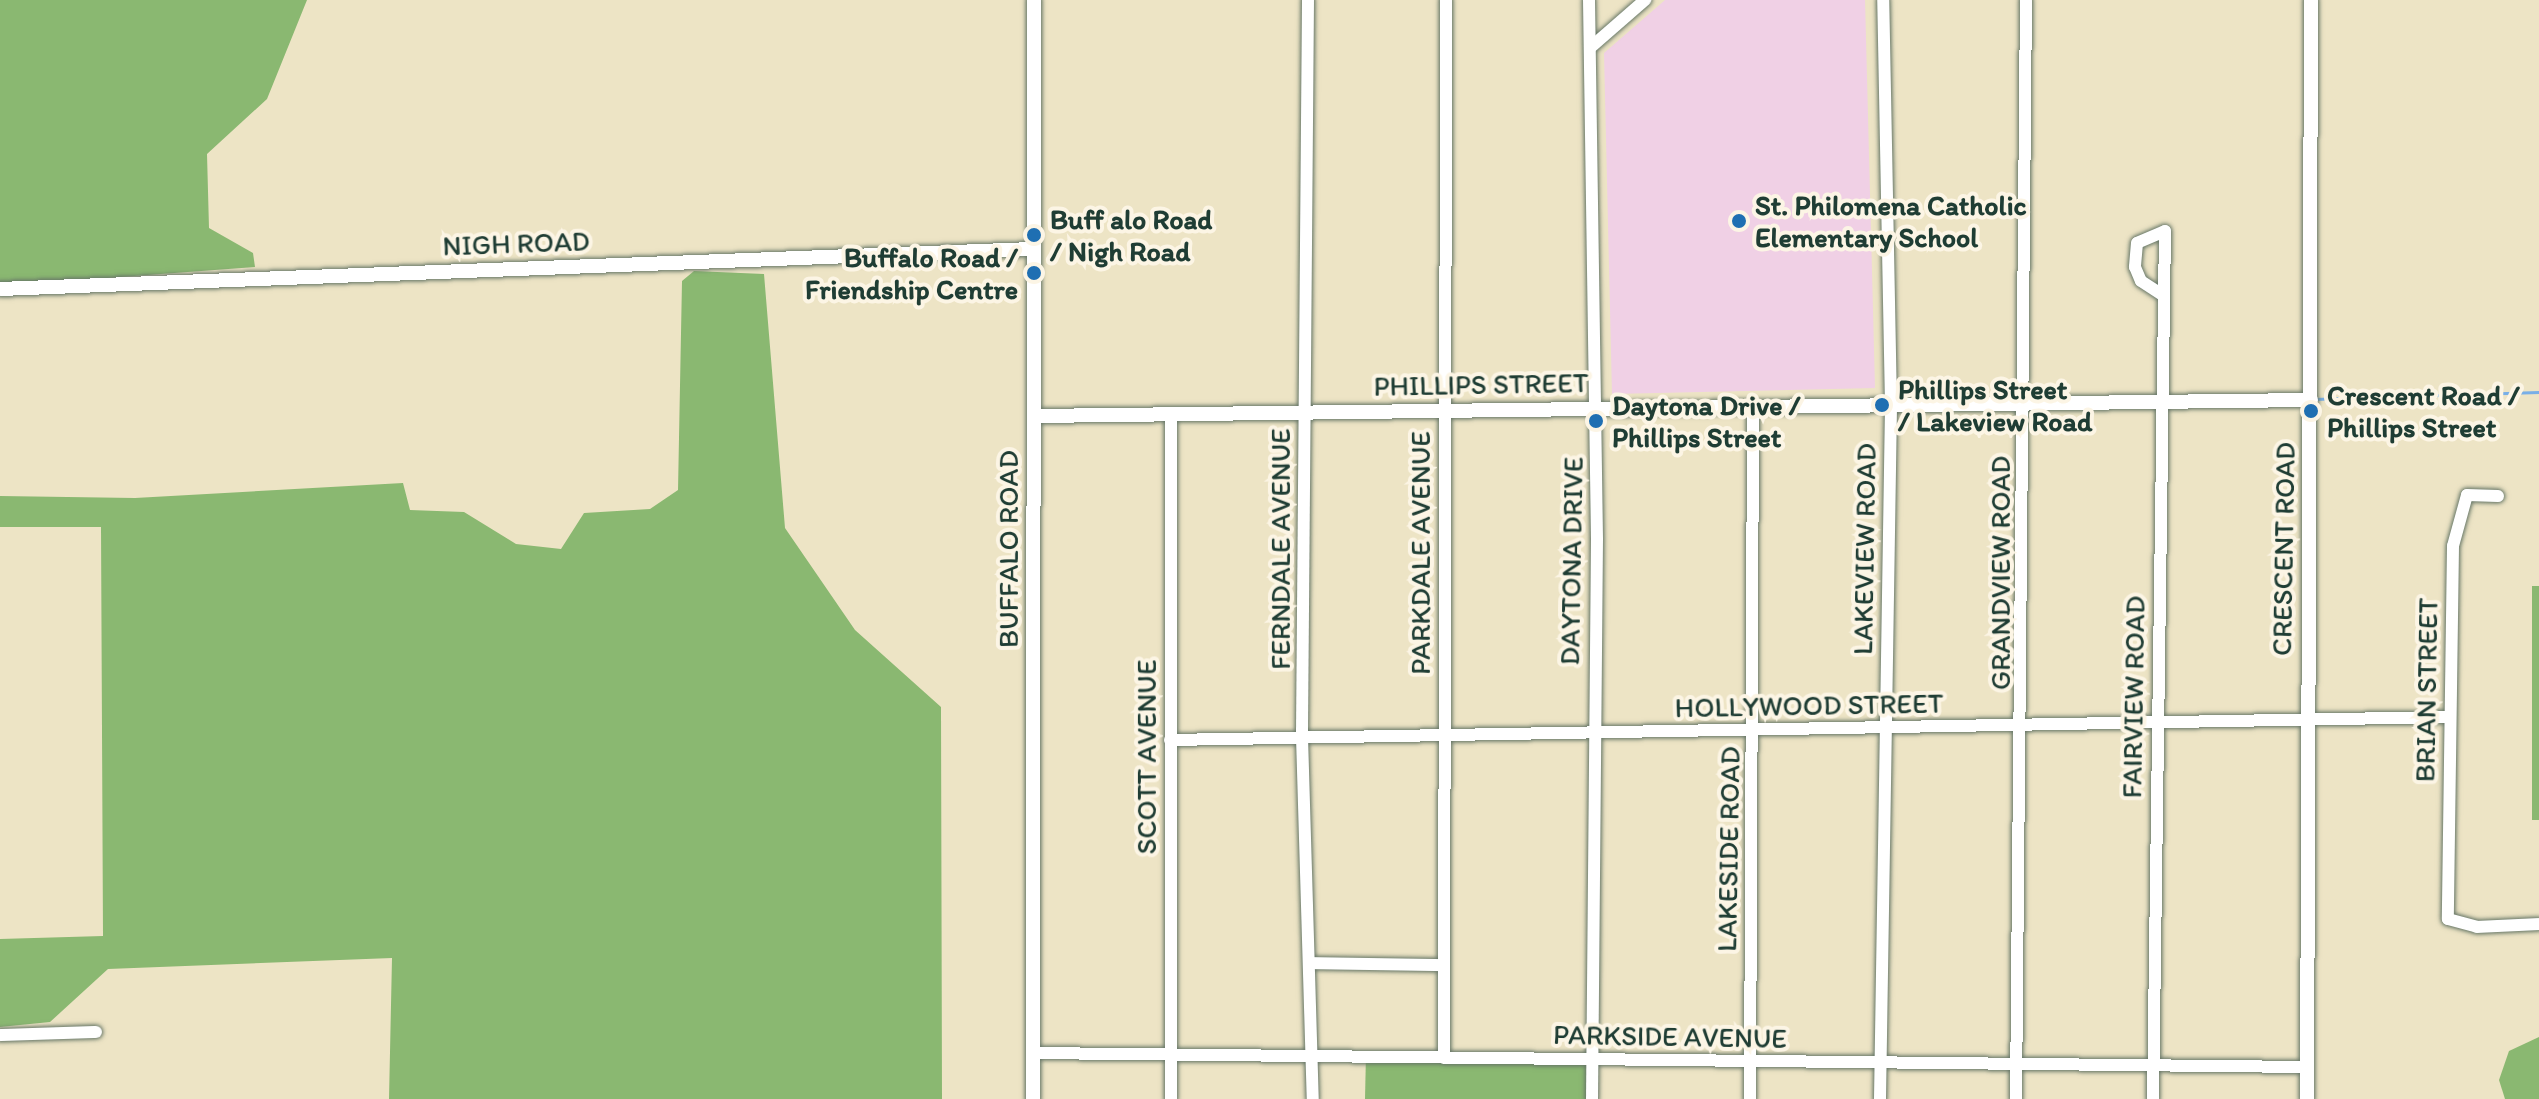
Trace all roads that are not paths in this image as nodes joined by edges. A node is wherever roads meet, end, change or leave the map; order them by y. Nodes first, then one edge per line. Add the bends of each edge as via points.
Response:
1 (1034, 0) edge
2 (1308, 0) edge
3 (1446, 0) edge
4 (1589, 0) edge
5 (1645, 0) edge
6 (1883, 0) edge
7 (2026, 0) edge
8 (2311, 0) edge
9 (1591, 47) junction
10 (1034, 249) junction
11 (0, 289) edge
12 (2164, 296) junction
13 (2311, 396) junction
14 (2161, 401) junction
15 (2024, 403) junction
16 (1891, 405) junction
17 (1753, 407) junction
18 (1596, 409) junction
19 (1444, 411) junction
20 (1305, 412) junction
21 (1171, 414) junction
22 (1035, 416) junction
23 (2498, 496) dead end
24 (2449, 717) junction
25 (2307, 722) junction
26 (2157, 723) junction
27 (2023, 725) junction
28 (1885, 729) junction
29 (1753, 730) junction
30 (1592, 732) junction
31 (1445, 735) junction
32 (1302, 737) junction
33 (1170, 740) junction
34 (2539, 924) edge
35 (1310, 963) junction
36 (1444, 965) junction
37 (96, 1032) dead end
38 (0, 1035) edge
39 (1314, 1052) junction
40 (1033, 1053) junction
41 (1171, 1054) junction
42 (1444, 1058) junction
43 (1592, 1059) junction
44 (1750, 1061) junction
45 (1880, 1062) junction
46 (2017, 1065) junction
47 (2153, 1066) junction
48 (2307, 1067) junction
49 (1033, 1099) edge
50 (1171, 1099) edge
51 (1313, 1099) edge
52 (1592, 1099) edge
53 (1750, 1099) edge
54 (1880, 1099) edge
55 (2016, 1099) edge
56 (2153, 1099) edge
57 (2307, 1099) edge

1 - 10 street, BUFFALO ROAD
2 - 20 street, FERNDALE AVENUE
3 - 19 street, PARKDALE AVENUE
4 - 9 street, DAYTONA DRIVE
5 - 9 street
6 - 16 street, LAKEVIEW ROAD
7 - 15 street, GRANDVIEW ROAD
8 - 13 street, CRESCENT ROAD
9 - 18 street, DAYTONA DRIVE
10 - 11 street, NIGH ROAD
10 - 22 street, BUFFALO ROAD
12 - 12 street, FAIRVIEW ROAD via 2165,244 2165,231 2137,243 2135,267 2141,281
12 - 14 street, FAIRVIEW ROAD
13 - 14 street, PHILLIPS STREET
13 - 25 street, CRESCENT ROAD
14 - 15 street, PHILLIPS STREET
14 - 26 street, FAIRVIEW ROAD
15 - 16 street, PHILLIPS STREET
15 - 27 street, GRANDVIEW ROAD
16 - 17 street, PHILLIPS STREET
16 - 28 street, LAKEVIEW ROAD
17 - 18 street, PHILLIPS STREET
17 - 29 street, LAKESIDE ROAD
18 - 19 street, PHILLIPS STREET
18 - 30 street, DAYTONA DRIVE
19 - 20 street, PHILLIPS STREET
19 - 31 street, PARKDALE AVENUE
20 - 21 street, PHILLIPS STREET
20 - 32 street, FERNDALE AVENUE
21 - 22 street, PHILLIPS STREET
21 - 33 street, SCOTT AVENUE
22 - 40 street, BUFFALO ROAD
23 - 24 street, BRIAN STREET via 2467,495 2456,527
24 - 25 street, HOLLYWOOD STREET
24 - 34 street, BRIAN STREET via 2448,919 2477,927
25 - 26 street, HOLLYWOOD STREET
25 - 48 street, CRESCENT ROAD
26 - 27 street, HOLLYWOOD STREET
26 - 47 street, FAIRVIEW ROAD
27 - 28 street, HOLLYWOOD STREET
27 - 46 street, GRANDVIEW ROAD
28 - 29 street, HOLLYWOOD STREET
28 - 45 street, LAKEVIEW ROAD
29 - 30 street, HOLLYWOOD STREET
29 - 44 street, LAKESIDE ROAD
30 - 31 street, HOLLYWOOD STREET
30 - 43 street, DAYTONA DRIVE
31 - 32 street, HOLLYWOOD STREET
31 - 36 street, PARKDALE AVENUE
32 - 33 street, HOLLYWOOD STREET
32 - 35 street, FERNDALE AVENUE
33 - 41 street, SCOTT AVENUE
35 - 36 street
35 - 39 street, FERNDALE AVENUE
36 - 42 street, PARKDALE AVENUE
37 - 38 street
39 - 41 street, PARKSIDE AVENUE
39 - 42 street, PARKSIDE AVENUE
39 - 51 street, FERNDALE AVENUE
40 - 41 street, PARKSIDE AVENUE
40 - 49 street, BUFFALO ROAD
41 - 50 street, SCOTT AVENUE
42 - 43 street, PARKSIDE AVENUE
43 - 44 street, PARKSIDE AVENUE
43 - 52 street, DAYTONA DRIVE
44 - 45 street, PARKSIDE AVENUE
44 - 53 street, LAKESIDE ROAD
45 - 46 street, PARKSIDE AVENUE
45 - 54 street, LAKEVIEW ROAD
46 - 47 street, PARKSIDE AVENUE
46 - 55 street, GRANDVIEW ROAD
47 - 48 street, PARKSIDE AVENUE
47 - 56 street, FAIRVIEW ROAD
48 - 57 street, CRESCENT ROAD

